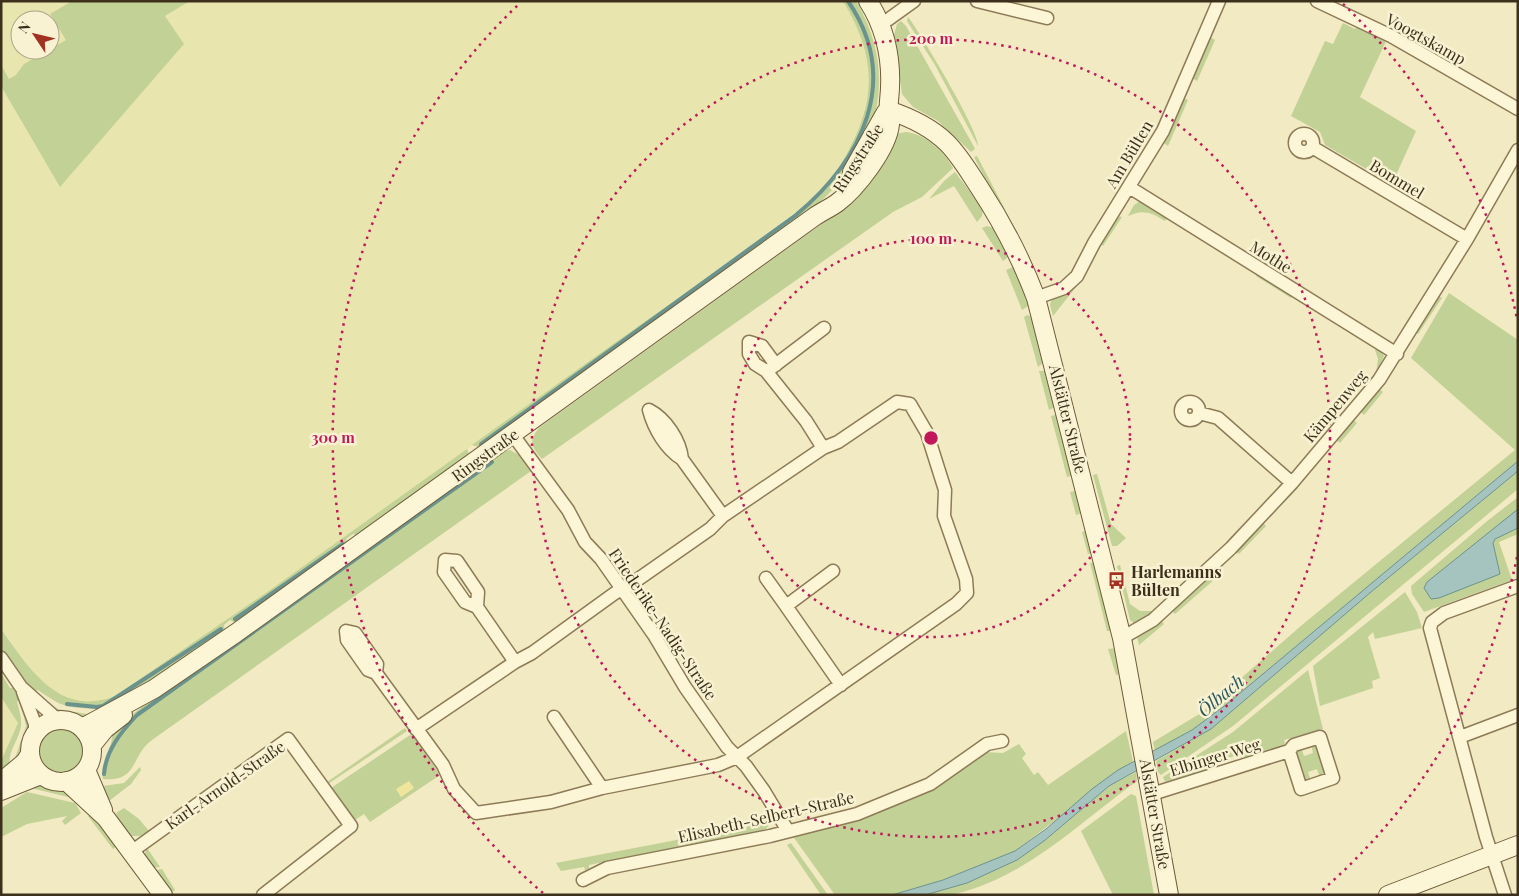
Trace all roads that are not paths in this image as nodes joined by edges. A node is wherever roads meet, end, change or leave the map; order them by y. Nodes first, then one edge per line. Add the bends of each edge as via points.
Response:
1 (868, 1) edge
2 (914, 1) edge
3 (977, 1) edge
4 (1219, 1) edge
5 (1317, 1) edge
6 (1047, 18) dead end
7 (882, 24) junction
8 (1518, 109) edge
9 (888, 110) junction
10 (1312, 147) dead end
11 (1518, 150) edge
12 (1129, 187) junction
13 (1467, 239) junction
14 (1036, 298) junction
15 (824, 328) dead end
16 (1397, 354) junction
17 (1199, 414) dead end
18 (513, 434) junction
19 (823, 448) junction
20 (682, 459) dead end
21 (1292, 483) junction
22 (723, 516) junction
23 (445, 560) dead end
24 (833, 571) dead end
25 (766, 578) dead end
26 (1518, 586) edge
27 (621, 590) junction
28 (786, 606) junction
29 (1122, 638) junction
30 (1, 658) edge
31 (515, 662) junction
32 (376, 673) dead end
33 (841, 686) junction
34 (21, 687) junction
35 (154, 689) junction
36 (1518, 715) edge
37 (554, 717) dead end
38 (58, 720) junction
39 (82, 728) junction
40 (416, 729) junction
41 (35, 733) junction
42 (1460, 738) junction
43 (1002, 741) dead end
44 (92, 746) junction
45 (1289, 751) dead end
46 (30, 754) junction
47 (737, 757) junction
48 (86, 770) junction
49 (41, 775) junction
50 (66, 781) junction
51 (1, 782) edge
52 (602, 788) junction
53 (1, 792) edge
54 (1152, 794) junction
55 (106, 818) junction
56 (788, 830) junction
57 (1518, 846) edge
58 (131, 852) junction
59 (1492, 855) junction
60 (583, 880) dead end
61 (163, 895) edge
62 (263, 895) edge
63 (1169, 895) edge
64 (1388, 895) edge
65 (1505, 895) edge

1 - 7 main road
2 - 7 street
3 - 6 street
4 - 12 street, Am Bülten via 1163,131
5 - 8 street, Voogtskamp via 1391,36
7 - 9 main road via 890,63
9 - 14 main road, Alstätter Straße via 929,129 947,143 963,163 1003,224
9 - 18 main road, Ringstraße via 847,179 814,217
10 - 13 street, Bommel
11 - 13 street, Kämpenweg
12 - 14 street, Am Bülten via 1077,276 1064,288
12 - 16 street, Mothe
13 - 16 street, Kämpenweg
14 - 29 main road, Alstätter Straße
15 - 19 street via 771,368
16 - 21 street, Kämpenweg
17 - 21 street via 1218,418
18 - 27 street, Friederike-Nadig-Straße
18 - 35 main road, Ringstraße
19 - 22 street
19 - 33 street via 838,442 897,402 910,404 928,433 945,490 944,516 966,578 967,594 956,604
20 - 22 street
21 - 29 street, Kämpenweg via 1210,568 1153,620
22 - 27 street via 710,529
23 - 31 street via 444,572 465,602 477,607
24 - 28 street
25 - 28 street
26 - 42 street via 1444,613 1432,622 1431,634
27 - 31 street
27 - 47 street, Friederike-Nadig-Straße via 654,635 685,687
28 - 33 street
29 - 54 main road, Alstätter Straße
30 - 34 street
31 - 40 street
32 - 40 street
33 - 47 street
34 - 38 street
34 - 41 street via 35,724
35 - 39 main road, Ringstraße
35 - 44 main road, Ringstraße via 105,729
36 - 42 street
37 - 52 street
38 - 39 main road via 73,722
38 - 41 main road via 44,724
39 - 44 main road
40 - 52 street via 443,765 454,788 476,813 551,802
41 - 46 main road
42 - 59 street
43 - 56 street, Elisabeth-Selbert-Straße via 987,744 930,784 900,797 843,819
44 - 48 main road
45 - 54 street, Elbinger Weg
46 - 49 main road
46 - 51 main road
47 - 52 street via 718,765
47 - 56 street, Friederike-Nadig-Straße via 764,791
48 - 50 main road
48 - 55 main road
49 - 50 main road via 51,781
49 - 53 main road
50 - 55 main road
54 - 63 main road, Alstätter Straße
55 - 58 main road
56 - 60 street, Elisabeth-Selbert-Straße via 607,868
57 - 59 main road
58 - 61 main road
58 - 62 street, Karl-Arnold-Straße via 288,739 351,826
59 - 64 main road
59 - 65 street

